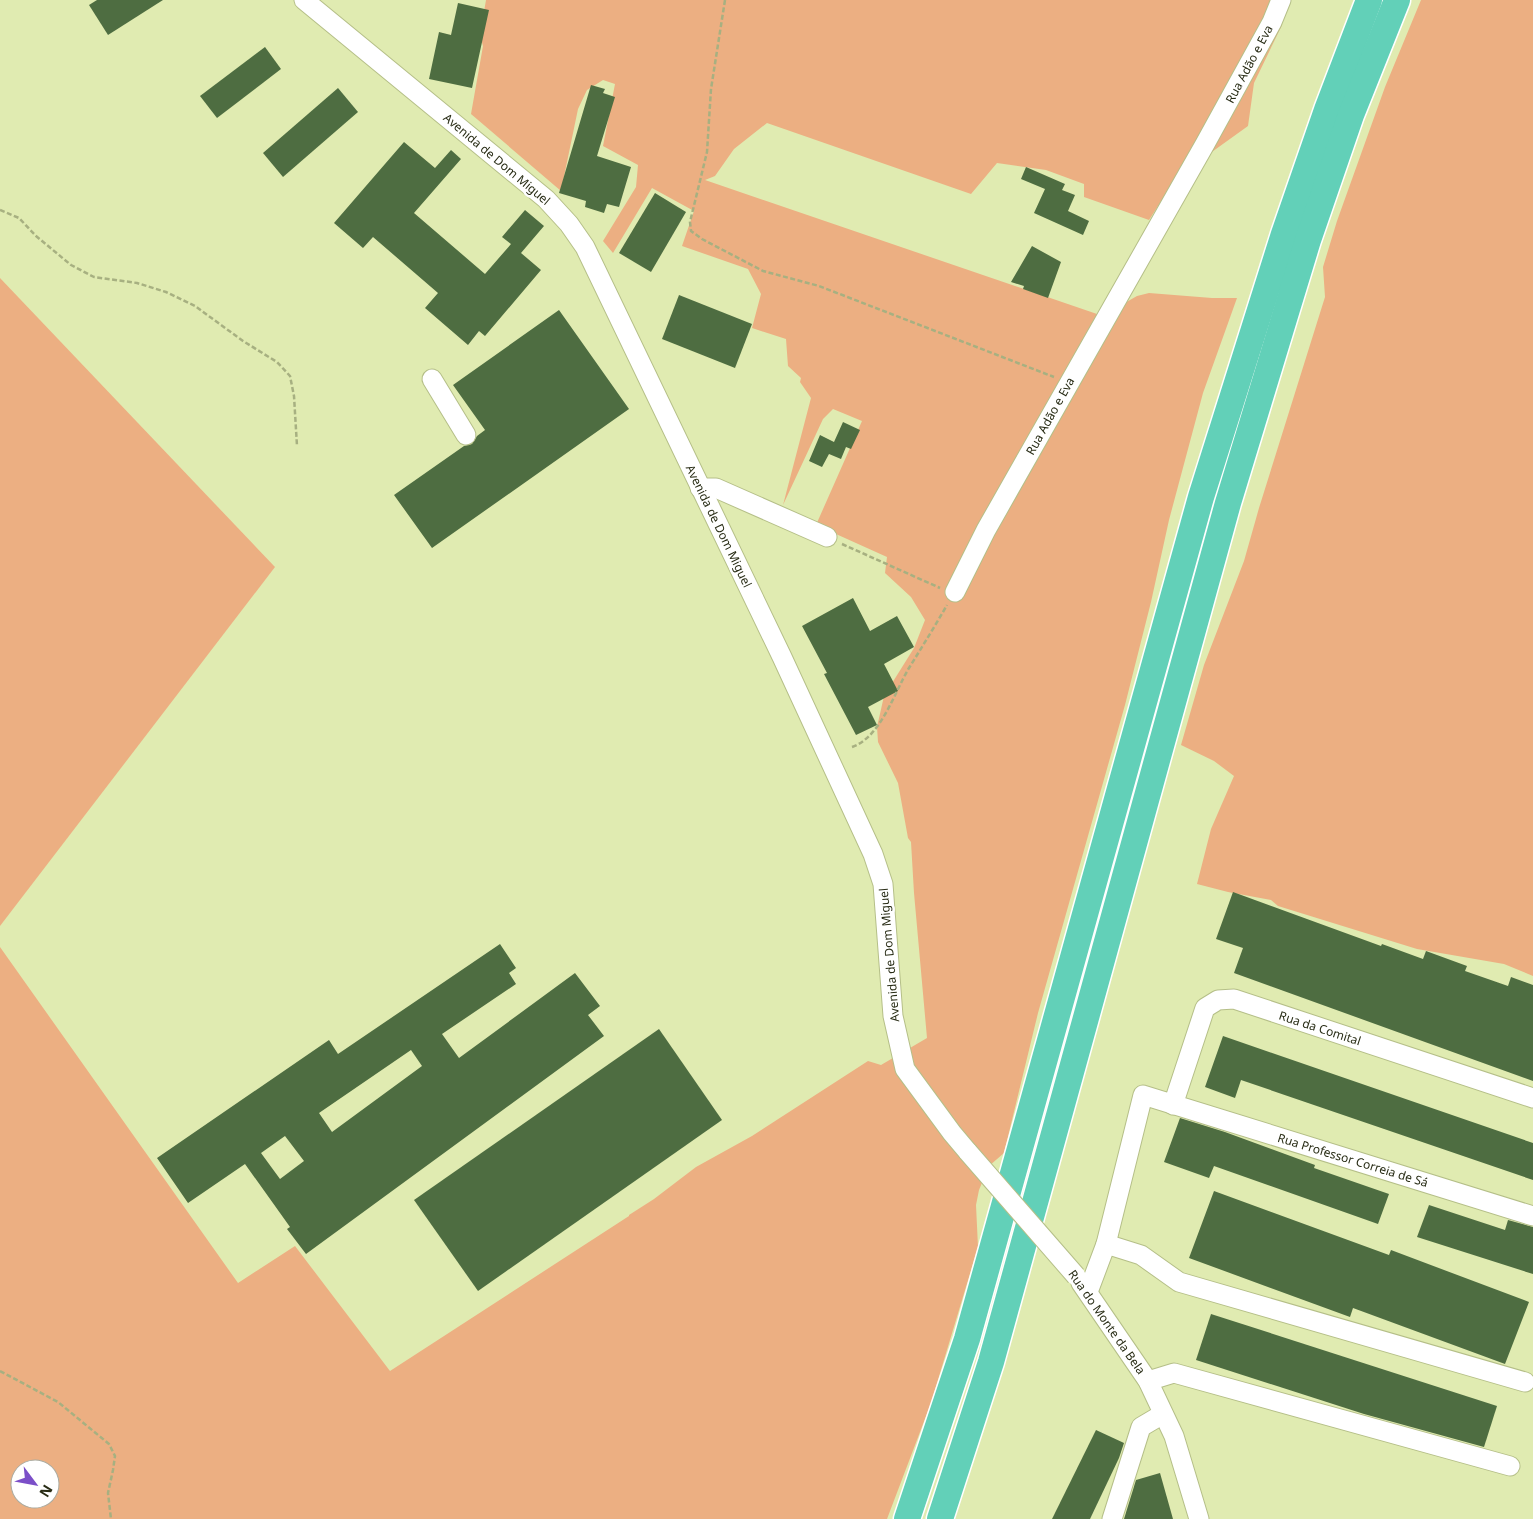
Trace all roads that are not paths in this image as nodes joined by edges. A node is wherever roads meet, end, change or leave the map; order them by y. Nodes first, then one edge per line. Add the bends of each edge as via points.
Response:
1 (304, 0) edge
2 (1281, 0) edge
3 (1369, 0) edge
4 (1397, 0) edge
5 (432, 379) dead end
6 (466, 435) dead end
7 (700, 488) junction
8 (827, 537) road end
9 (955, 592) road end
10 (1533, 1098) edge
11 (1173, 1105) junction
12 (968, 1152) joint
13 (1533, 1216) edge
14 (1106, 1244) junction
15 (1088, 1292) junction
16 (1148, 1381) junction
17 (1525, 1382) dead end
18 (1163, 1414) junction
19 (1510, 1466) dead end
20 (907, 1519) edge
21 (940, 1519) edge
22 (1112, 1519) edge
23 (1199, 1519) edge

1 - 7 street, Avenida de Dom Miguel via 546,199 569,224 585,247
2 - 9 street, Rua Adão e Eva via 1205,144 986,530
3 - 20 highway via 1284,234 1201,497 968,1339
4 - 21 highway via 1351,115 1308,240 1237,475 991,1362
5 - 6 street
7 - 8 street via 716,488
7 - 12 street, Avenida de Dom Miguel via 873,854 883,884 893,1016 905,1069
10 - 11 street, Rua da Comital via 1234,999 1218,1000 1205,1008
11 - 13 street, Rua Professor Correia de Sá
11 - 14 street, Rua Professor Correia de Sá via 1143,1095
12 - 15 street, Rua do Monte da Bela, bridge
14 - 15 street
14 - 17 street via 1141,1255 1179,1282
15 - 16 street, Rua do Monte da Bela
16 - 18 street, Rua do Monte da Bela
16 - 19 street via 1174,1373
18 - 22 street via 1141,1427
18 - 23 street, Rua do Monte da Bela via 1174,1436

